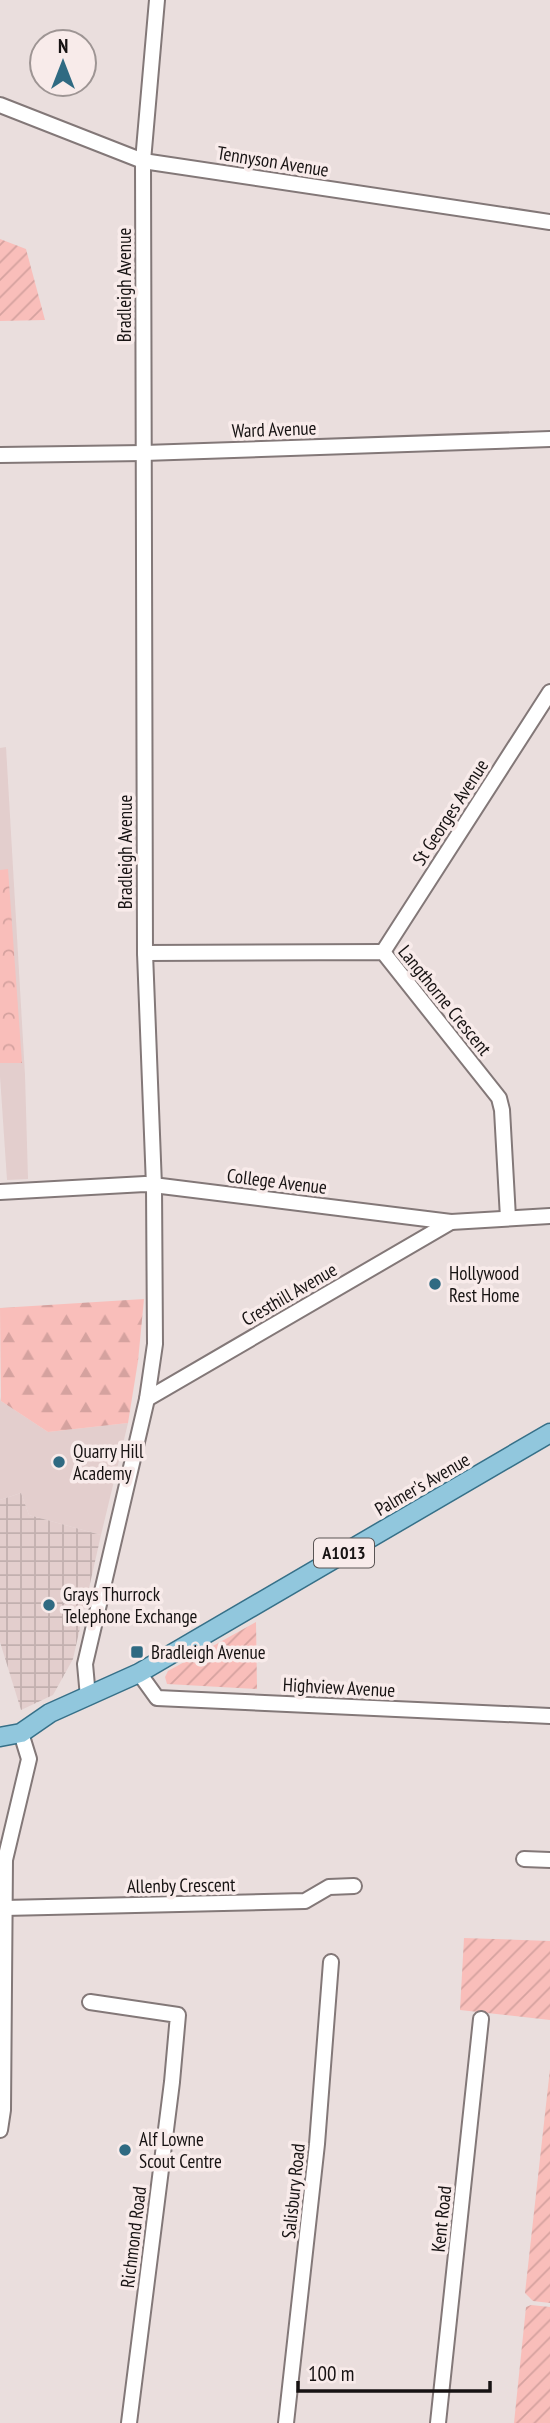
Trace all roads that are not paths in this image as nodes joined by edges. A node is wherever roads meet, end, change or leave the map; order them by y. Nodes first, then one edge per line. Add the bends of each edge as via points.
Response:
1 (157, 0) edge
2 (0, 105) edge
3 (143, 160) junction
4 (550, 222) edge
5 (550, 439) edge
6 (144, 453) junction
7 (0, 455) edge
8 (550, 692) edge
9 (145, 953) junction
10 (383, 953) junction
11 (154, 1186) junction
12 (0, 1192) edge
13 (550, 1216) edge
14 (508, 1218) junction
15 (451, 1222) junction
16 (147, 1399) junction
17 (550, 1433) edge
18 (139, 1673) junction
19 (88, 1696) junction
20 (550, 1716) edge
21 (21, 1733) junction
22 (0, 1737) edge
23 (524, 1859) dead end
24 (550, 1860) edge
25 (354, 1886) dead end
26 (4, 1908) junction
27 (331, 1962) dead end
28 (90, 2002) dead end
29 (481, 2019) dead end
30 (0, 2130) edge
31 (129, 2423) edge
32 (286, 2423) edge
33 (438, 2423) edge

1 - 3 street, Bradleigh Avenue
2 - 3 street, Tennyson Avenue
3 - 4 street, Tennyson Avenue
3 - 6 street, Bradleigh Avenue
5 - 6 street, Ward Avenue
6 - 7 street, Ward Avenue
6 - 9 street, Bradleigh Avenue
8 - 10 street, St Georges Avenue
9 - 10 street, Langthorne Crescent
9 - 11 street, Bradleigh Avenue
10 - 14 street, Langthorne Crescent via 499,1098
11 - 12 street, College Avenue
11 - 15 street, College Avenue
11 - 16 street, Bradleigh Avenue via 155,1344
13 - 14 street, College Avenue
14 - 15 street, College Avenue
15 - 16 street, Cresthill Avenue
16 - 19 street, Bradleigh Avenue via 85,1664
17 - 18 main road, Palmer's Avenue / A1013
18 - 19 main road, Palmer's Avenue / A1013
18 - 20 street, Highview Avenue via 157,1698
19 - 21 main road, Palmer's Avenue / A1013
21 - 22 main road, A1013
21 - 26 street via 29,1759 5,1860
23 - 24 street
25 - 26 street, Allenby Crescent via 329,1887 305,1901
26 - 30 street
27 - 32 street, Salisbury Road via 317,2144
28 - 31 street, Richmond Road via 178,2015
29 - 33 street, Kent Road

